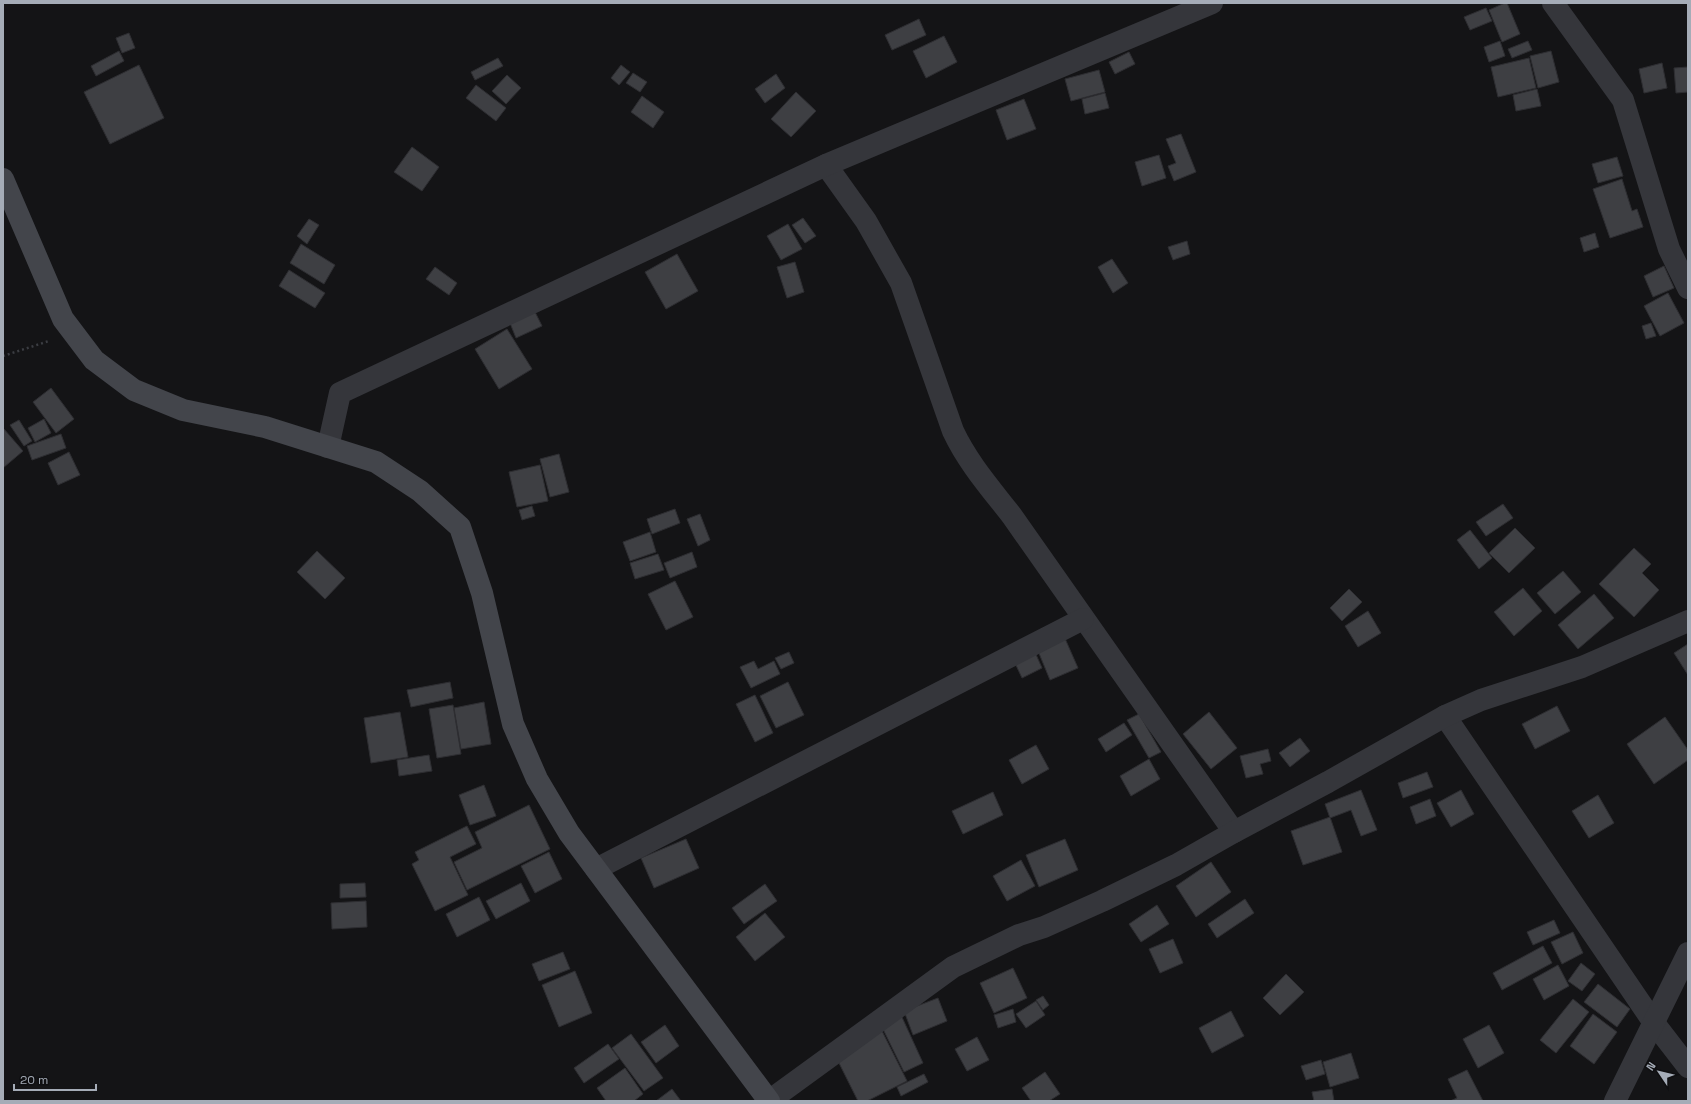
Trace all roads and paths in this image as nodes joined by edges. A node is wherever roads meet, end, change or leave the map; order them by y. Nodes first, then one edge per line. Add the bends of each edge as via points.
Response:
1 (1212, 3) edge
2 (1553, 3) edge
3 (826, 165) junction
4 (3, 179) edge
5 (1688, 288) edge
6 (74, 333) junction
7 (3, 356) edge
8 (328, 447) junction
9 (1083, 619) junction
10 (1688, 621) edge
11 (1445, 716) junction
12 (1234, 832) junction
13 (596, 869) junction
14 (1688, 953) edge
15 (1654, 1023) junction
16 (1688, 1067) edge
17 (769, 1101) edge
18 (1615, 1101) edge

1 - 3 street
2 - 5 street via 1623,100 1669,249
3 - 8 street via 340,393
3 - 9 street via 866,221 901,283 959,444
4 - 6 main road via 63,319
6 - 7 path
6 - 8 main road via 94,360 134,390 183,410 265,427
8 - 13 main road via 376,462 420,491 460,527 482,593 513,724 537,779 569,833
9 - 12 street
9 - 13 street
10 - 11 street via 1582,667 1481,700
11 - 12 street
11 - 15 street
12 - 17 street via 1176,865 1102,901 953,967
13 - 17 main road
14 - 15 street
15 - 16 street
15 - 18 street

